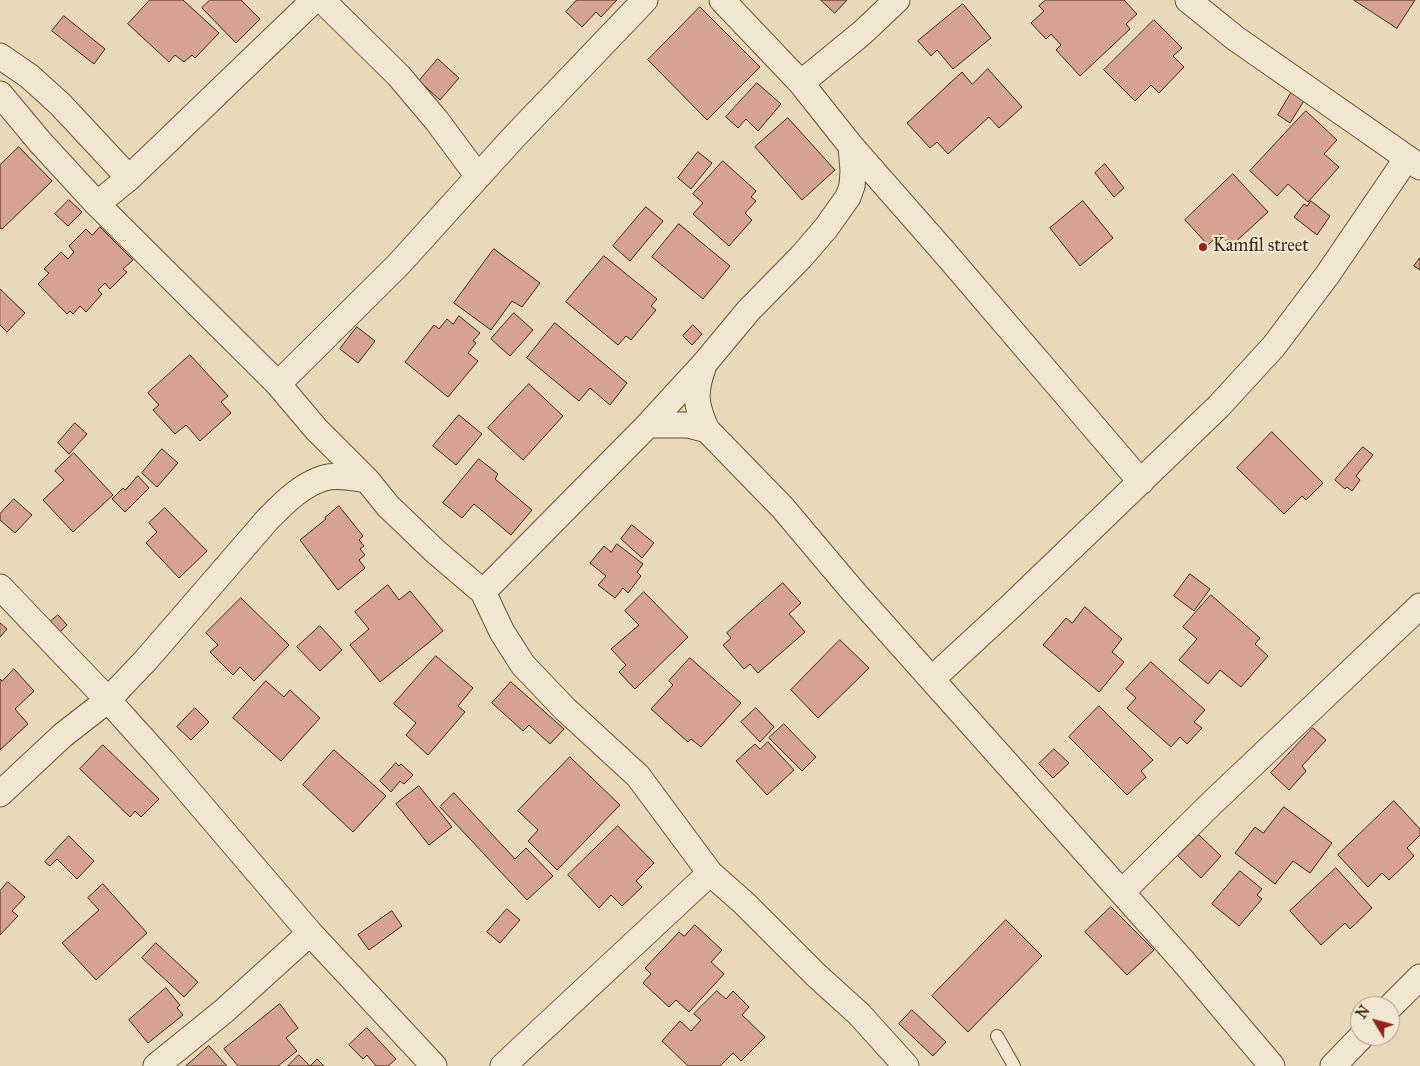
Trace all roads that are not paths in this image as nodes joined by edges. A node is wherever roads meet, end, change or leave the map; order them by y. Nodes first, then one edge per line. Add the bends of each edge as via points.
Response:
1 (314, 0) edge
2 (322, 0) edge
3 (645, 0) edge
4 (722, 0) edge
5 (896, 0) edge
6 (1191, 1) edge
7 (0, 56) edge
8 (801, 84) junction
9 (0, 94) edge
10 (851, 146) junction
11 (1413, 162) edge
12 (477, 175) junction
13 (129, 178) junction
14 (894, 195) junction
15 (848, 197) junction
16 (98, 204) junction
17 (704, 364) junction
18 (278, 384) junction
19 (648, 425) junction
20 (316, 429) junction
21 (707, 430) junction
22 (366, 480) junction
23 (1141, 482) junction
24 (304, 487) junction
25 (0, 587) edge
26 (483, 592) junction
27 (1420, 606) edge
28 (932, 678) junction
29 (108, 700) junction
30 (0, 794) edge
31 (710, 873) junction
32 (1122, 892) junction
33 (310, 933) junction
34 (1420, 977) edge
35 (1400, 997) edge
36 (997, 1036) dead end
37 (1352, 1046) edge
38 (156, 1066) edge
39 (434, 1066) edge
40 (503, 1066) edge
41 (906, 1066) edge
42 (1014, 1066) edge
43 (1272, 1066) edge
44 (1333, 1066) edge

1 - 13 street
2 - 12 street via 399,76
3 - 12 street
4 - 8 street
5 - 8 street
6 - 11 street via 1235,38
7 - 13 street via 60,104
8 - 10 street
9 - 16 street
10 - 14 street
10 - 15 street via 853,171
11 - 23 street via 1274,346 1219,406
12 - 18 street via 398,264
13 - 16 street
14 - 15 street via 866,189
14 - 23 street
15 - 17 street via 801,257
16 - 18 street
17 - 19 street
17 - 21 street via 696,401
18 - 20 street
19 - 21 street via 688,425
19 - 26 street
20 - 22 street
20 - 24 street via 321,458
21 - 28 street via 782,507
22 - 24 street via 325,478
22 - 26 street via 436,552
23 - 28 street
24 - 29 street via 268,519
25 - 29 street
26 - 31 street via 502,632 523,665 638,776
27 - 32 street
28 - 32 street
29 - 30 street via 63,735
29 - 33 street
31 - 40 street
31 - 41 street via 859,1014
32 - 43 street
33 - 38 street
33 - 39 street
34 - 35 street
36 - 42 lane
37 - 44 street

